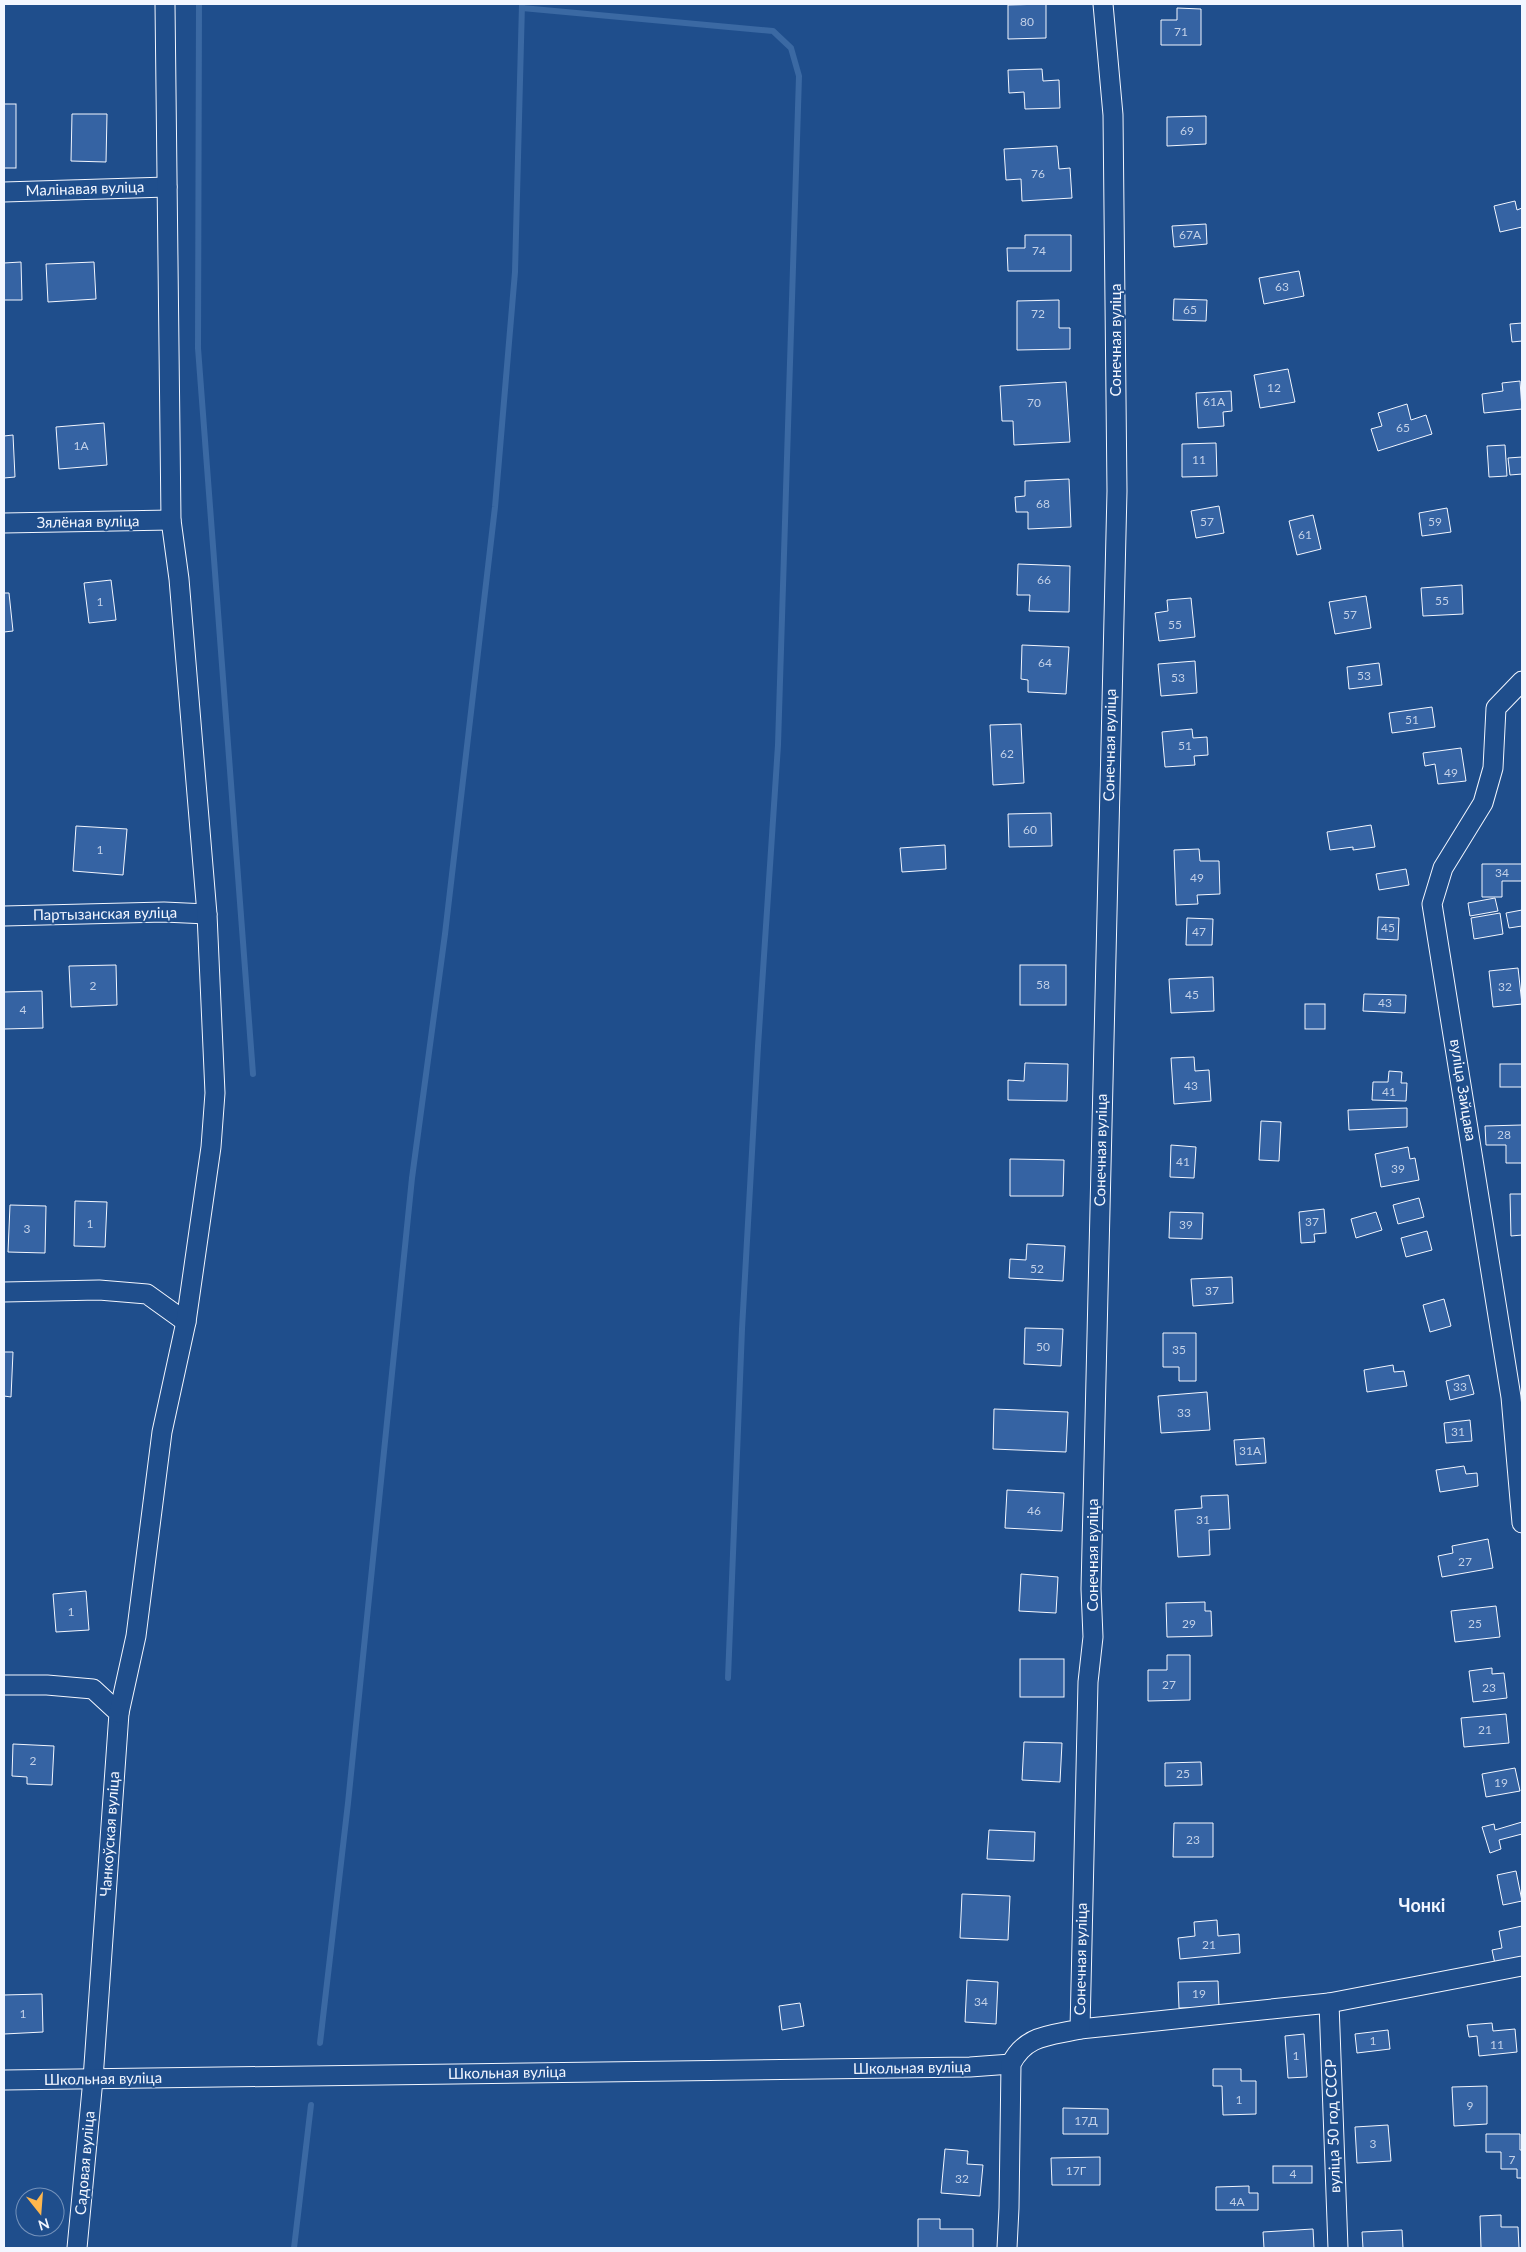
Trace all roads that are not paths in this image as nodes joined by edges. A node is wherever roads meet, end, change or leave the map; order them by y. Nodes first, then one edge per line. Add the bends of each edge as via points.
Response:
1 (165, 4) edge
2 (1103, 4) edge
3 (167, 187) junction
4 (4, 192) edge
5 (171, 520) junction
6 (4, 523) edge
7 (1522, 681) edge
8 (207, 914) junction
9 (4, 916) edge
10 (4, 1292) edge
11 (186, 1322) junction
12 (1522, 1523) edge
13 (4, 1686) edge
14 (119, 1713) junction
15 (1522, 1966) edge
16 (1329, 2003) junction
17 (1080, 2029) junction
18 (1011, 2064) junction
19 (94, 2078) junction
20 (4, 2080) edge
21 (78, 2248) edge
22 (1006, 2248) edge
23 (1338, 2248) edge

1 - 3 street, Чанкоўская вуліца
2 - 17 street, Сонечная вуліца via 1113,115 1117,491 1091,1589 1093,1637 1087,1692
3 - 4 street, Малінавая вуліца
3 - 5 street, Чанкоўская вуліца
5 - 6 street, Зялёная вуліца
5 - 8 street, Чанкоўская вуліца via 179,579
7 - 12 street, вуліца Зайцава via 1496,708 1493,768 1483,803 1443,868 1432,904 1510,1387
8 - 9 street, Партызанская вуліца
8 - 11 street, Чанкоўская вуліца via 215,1093 211,1147
10 - 11 street via 99,1290 146,1294
11 - 14 street, Чанкоўская вуліца via 162,1432 136,1636
13 - 14 street via 47,1684 93,1689
14 - 19 street, Чанкоўская вуліца
15 - 16 street
16 - 17 street
16 - 23 street, вуліца 50 год СССР
17 - 18 street, Сонечная вуліца via 1029,2041
18 - 19 street, Школьная вуліца
18 - 22 street
19 - 20 street, Школьная вуліца
19 - 21 street, Садовая вуліца

